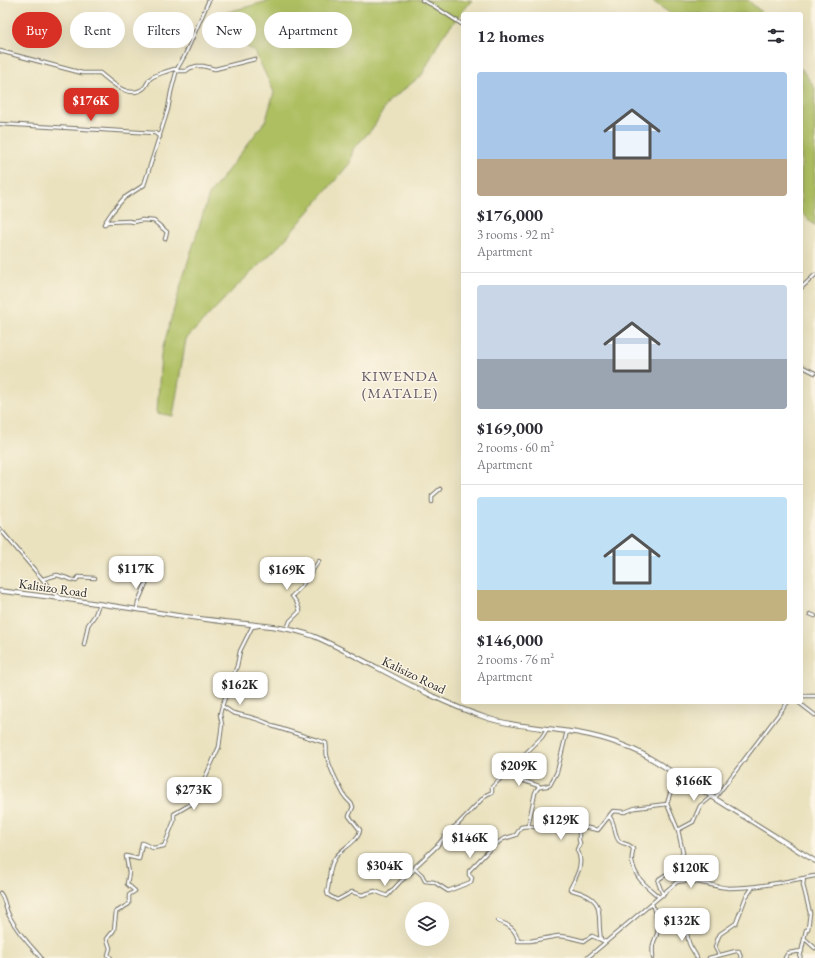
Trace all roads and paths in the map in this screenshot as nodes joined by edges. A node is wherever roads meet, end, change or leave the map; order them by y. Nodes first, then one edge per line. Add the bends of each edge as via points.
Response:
1 (209, 0) edge
2 (422, 0) edge
3 (461, 24) edge
4 (0, 51) edge
5 (255, 59) dead end
6 (177, 71) junction
7 (0, 124) edge
8 (160, 137) junction
9 (165, 239) dead end
10 (815, 275) edge
11 (803, 286) edge
12 (803, 367) edge
13 (815, 373) edge
14 (440, 489) dead end
15 (432, 502) dead end
16 (0, 529) edge
17 (319, 561) dead end
18 (150, 574) dead end
19 (94, 578) dead end
20 (43, 579) junction
21 (0, 591) edge
22 (54, 593) junction
23 (54, 598) junction
24 (63, 599) junction
25 (98, 604) junction
26 (137, 610) junction
27 (810, 614) dead end
28 (815, 616) edge
29 (260, 625) junction
30 (287, 629) junction
31 (84, 645) dead end
32 (803, 696) edge
33 (815, 696) edge
34 (786, 704) edge
35 (801, 704) edge
36 (222, 706) junction
37 (815, 715) edge
38 (547, 729) junction
39 (567, 731) junction
40 (507, 772) junction
41 (678, 775) junction
42 (540, 787) junction
43 (713, 798) junction
44 (668, 804) junction
45 (609, 816) junction
46 (528, 826) junction
47 (579, 830) junction
48 (678, 830) junction
49 (815, 861) edge
50 (415, 869) junction
51 (815, 876) edge
52 (805, 878) junction
53 (753, 887) junction
54 (0, 893) edge
55 (662, 895) junction
56 (659, 897) junction
57 (652, 903) junction
58 (498, 921) dead end
59 (683, 925) dead end
60 (805, 939) junction
61 (601, 940) junction
62 (606, 942) junction
63 (815, 948) edge
64 (802, 951) junction
65 (719, 955) junction
66 (41, 958) edge
67 (111, 958) edge
68 (587, 958) edge
69 (653, 958) edge
70 (697, 958) edge
71 (710, 958) edge
72 (741, 958) edge
73 (785, 958) edge
74 (800, 958) edge

1 - 6 street
2 - 3 street
4 - 6 street via 82,73 100,73 128,92 139,91 153,76 175,69
5 - 6 street via 215,69 197,66 186,71
6 - 8 street
7 - 8 street via 155,134
8 - 9 street via 144,185 124,198 104,224 154,221 166,232
10 - 11 street
12 - 13 street
14 - 15 street via 432,496
16 - 20 street
17 - 30 street via 292,596 300,611 290,621
18 - 26 street
19 - 20 street via 78,577 76,582 58,575
20 - 22 street
21 - 23 street, Kalisizo Road
22 - 23 street
22 - 24 street
23 - 24 street, Kalisizo Road
24 - 25 street, Kalisizo Road
25 - 26 street, Kalisizo Road
25 - 31 street via 95,615 88,625
26 - 29 street, Kalisizo Road
27 - 28 street
29 - 30 street, Kalisizo Road
29 - 36 street via 252,627 240,651
30 - 38 street, Kalisizo Road via 324,641 463,709 505,723
32 - 33 street
34 - 43 street
35 - 37 street
36 - 50 street via 233,713 326,744 330,770 344,796 353,804 348,816 360,830 357,837 340,851 332,863 326,892 328,895 339,899 350,892 362,895 375,891 386,897
36 - 67 street via 219,747 200,789 193,795 191,804 174,814 174,821 164,846 153,848 142,843 139,859 126,856 129,873 127,884 135,891 129,895 129,904 116,912 114,930 107,939 110,948 108,955
38 - 39 street, Kalisizo Road
38 - 40 street
39 - 41 street, Kalisizo Road via 626,745
39 - 42 street via 557,772 550,785
40 - 42 street via 515,778
40 - 50 street via 492,788 492,792 450,830
41 - 43 street, Kalisizo Road
41 - 44 street via 674,780
42 - 46 street via 535,794
43 - 48 street via 700,806 693,822
43 - 49 street, Kalisizo Road
44 - 45 street via 635,808 625,812 614,811
44 - 48 street
45 - 47 street via 598,830 583,827
45 - 56 street via 613,820 619,840 629,844 633,849 632,862 639,879
46 - 47 street via 560,833 570,829
46 - 50 street via 521,827 516,835 503,839 491,848 469,871 471,882 448,891 434,882 425,881
47 - 61 street via 580,843 577,850 580,865 570,889 586,895 597,904
48 - 55 street via 683,853 677,859 673,870 659,879
51 - 52 street
52 - 53 street
52 - 60 street via 803,885 810,913
53 - 55 street via 729,888 687,881 675,884
53 - 65 street via 746,896 736,923 718,938 715,947
54 - 66 street via 7,913 24,939
55 - 56 street
56 - 57 street
57 - 62 street
57 - 69 street via 658,928 653,944
58 - 61 street via 514,928 520,941 544,940 558,936 584,941 592,936
59 - 70 street
60 - 63 street
60 - 64 street
61 - 62 street
62 - 68 street
64 - 73 street via 787,954
64 - 74 street
65 - 71 street
65 - 72 street via 736,951

